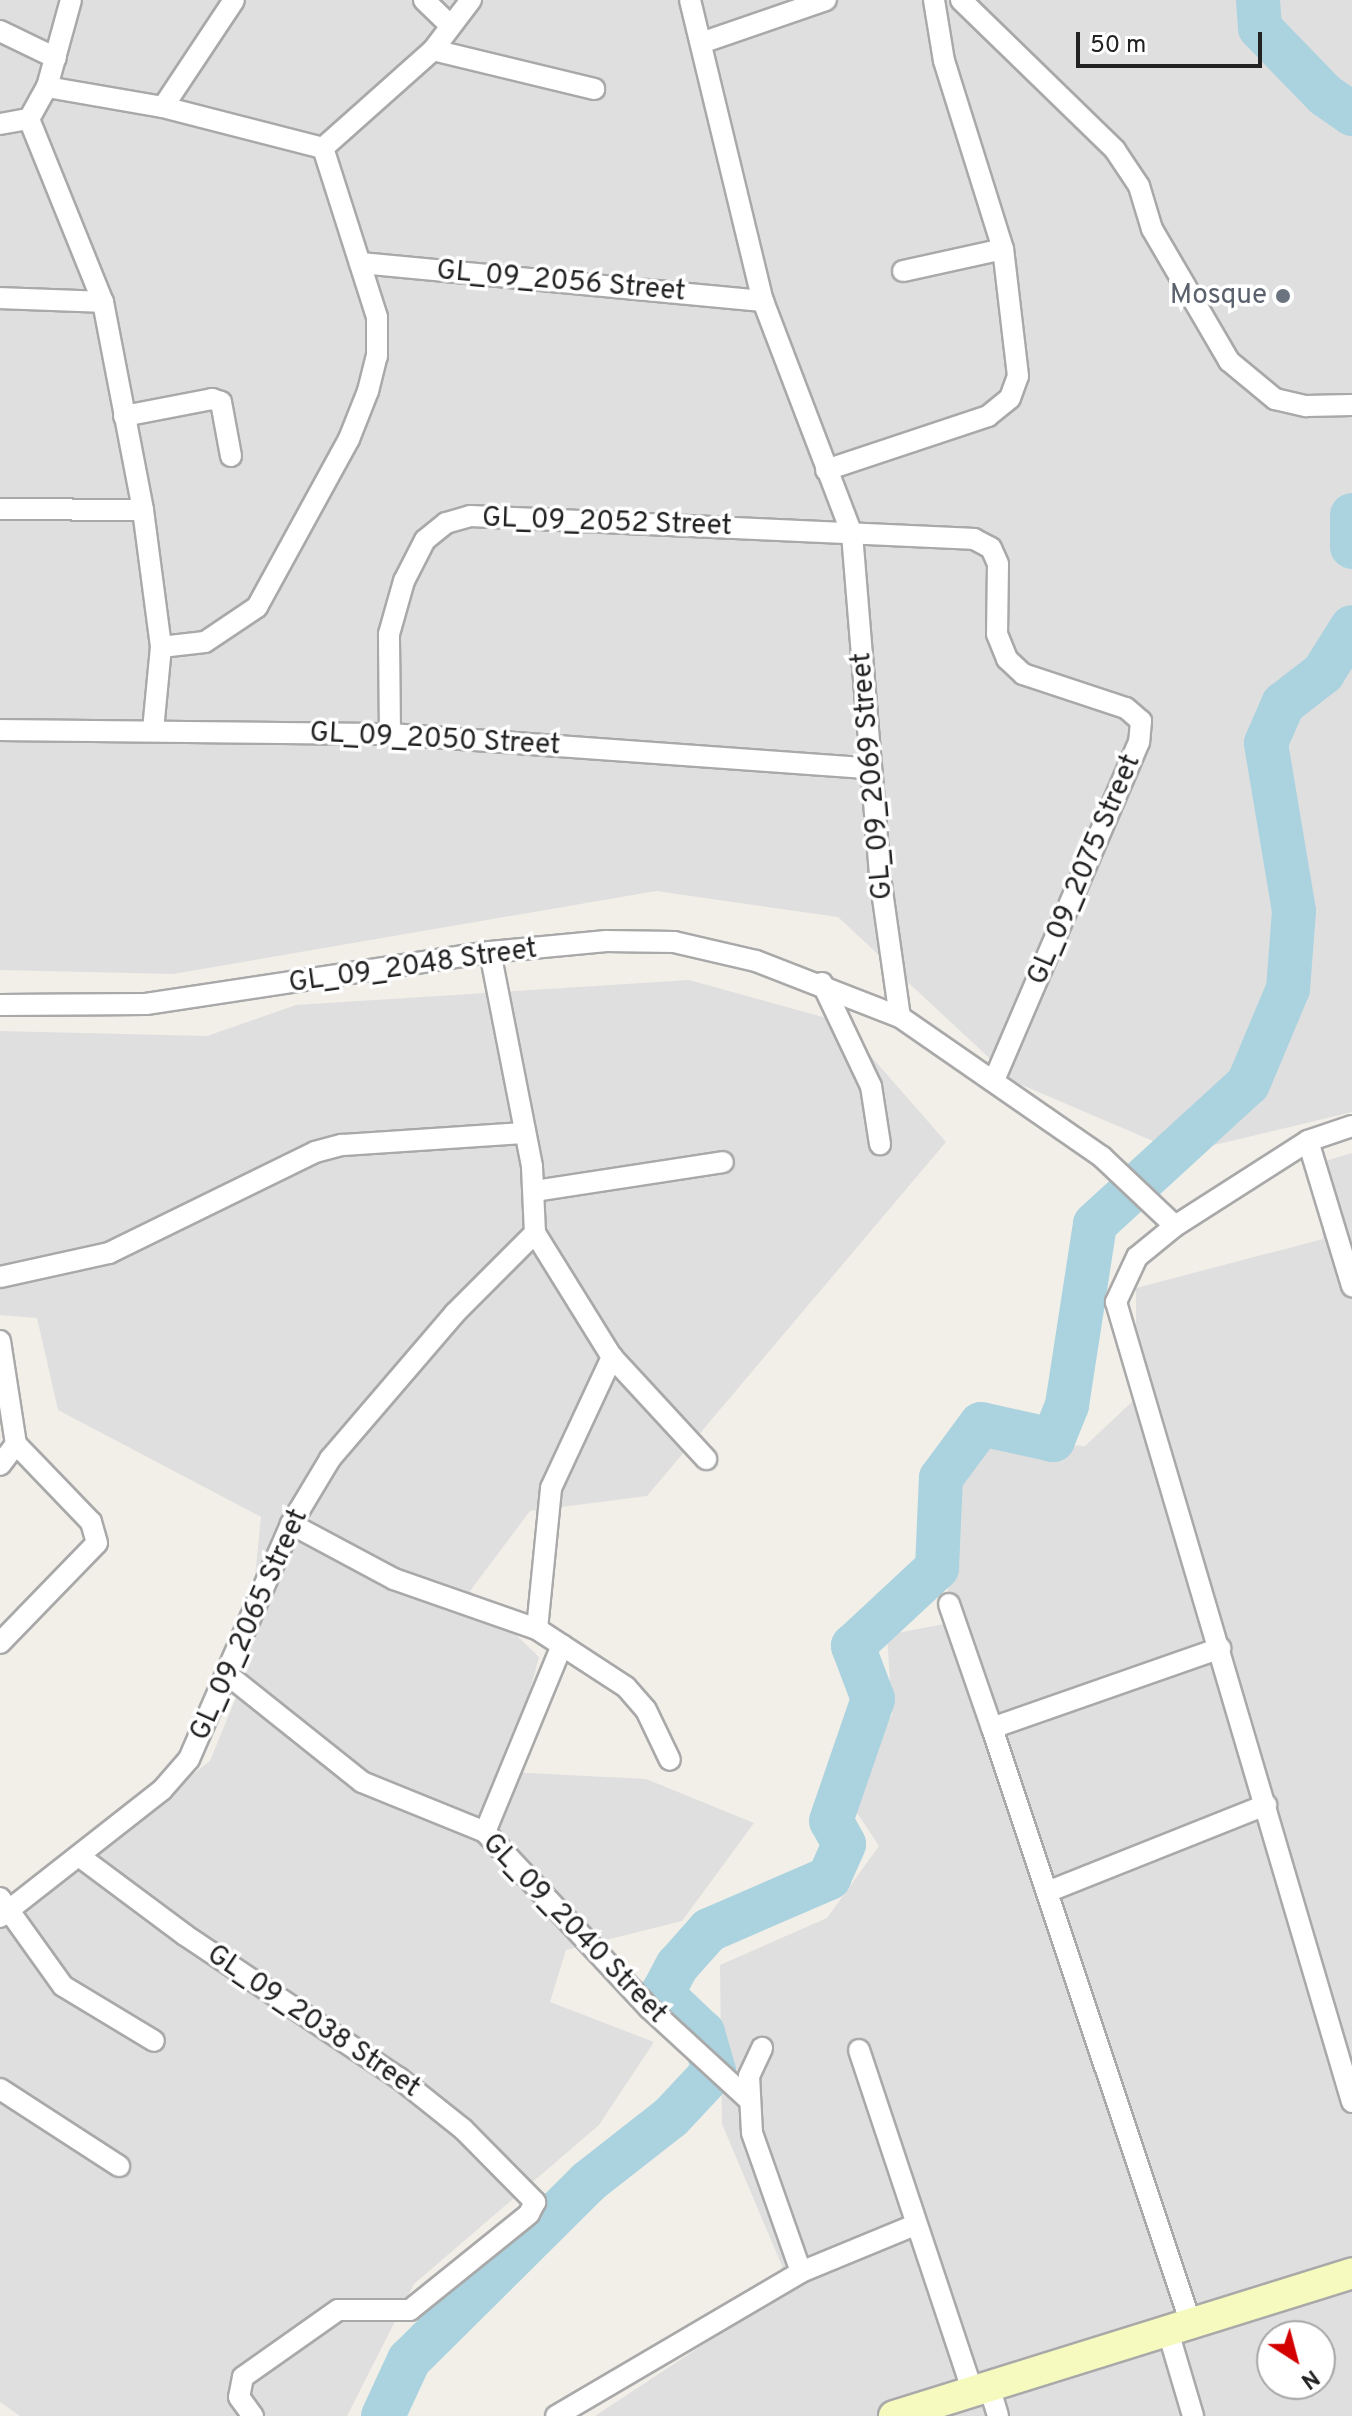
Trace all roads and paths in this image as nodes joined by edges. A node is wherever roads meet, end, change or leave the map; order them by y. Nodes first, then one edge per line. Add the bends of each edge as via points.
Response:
1 (71, 0) edge
2 (234, 0) edge
3 (424, 0) edge
4 (471, 0) edge
5 (690, 0) edge
6 (826, 0) edge
7 (934, 0) edge
8 (961, 0) edge
9 (451, 26) junction
10 (0, 31) edge
11 (701, 43) junction
12 (433, 50) junction
13 (56, 58) junction
14 (47, 87) junction
15 (594, 89) dead end
16 (163, 107) junction
17 (29, 119) junction
18 (0, 124) edge
19 (323, 148) junction
20 (1003, 249) junction
21 (360, 263) junction
22 (903, 271) dead end
23 (0, 298) edge
24 (763, 301) junction
25 (103, 302) junction
26 (1350, 404) edge
27 (124, 416) junction
28 (231, 456) dead end
29 (826, 470) junction
30 (0, 509) edge
31 (143, 510) junction
32 (852, 534) junction
33 (161, 647) junction
34 (0, 730) edge
35 (153, 730) junction
36 (390, 734) junction
37 (870, 768) junction
38 (490, 952) junction
39 (822, 983) junction
40 (0, 1005) edge
41 (900, 1017) junction
42 (994, 1081) junction
43 (1352, 1126) edge
44 (525, 1133) junction
45 (1308, 1141) junction
46 (880, 1144) dead end
47 (723, 1162) dead end
48 (534, 1191) junction
49 (1175, 1226) junction
50 (535, 1233) junction
51 (0, 1277) edge
52 (1352, 1286) edge
53 (0, 1341) edge
54 (612, 1357) junction
55 (16, 1444) junction
56 (706, 1459) dead end
57 (0, 1465) edge
58 (291, 1524) junction
59 (949, 1604) dead end
60 (537, 1629) junction
61 (0, 1643) edge
62 (562, 1645) junction
63 (1220, 1648) junction
64 (228, 1675) junction
65 (992, 1728) junction
66 (670, 1760) dead end
67 (1266, 1805) junction
68 (485, 1832) junction
69 (79, 1856) junction
70 (1047, 1892) junction
71 (4, 1908) edge
72 (1343, 2028) edge
73 (154, 2041) dead end
74 (762, 2048) dead end
75 (859, 2050) dead end
76 (0, 2089) edge
77 (748, 2099) junction
78 (1352, 2102) edge
79 (119, 2166) dead end
80 (915, 2225) junction
81 (801, 2272) junction
82 (1352, 2273) edge
83 (1178, 2324) junction
84 (980, 2386) junction
85 (253, 2416) edge
86 (556, 2416) edge
87 (894, 2416) edge
88 (998, 2416) edge
89 (1193, 2416) edge

1 - 13 street
2 - 16 street
3 - 9 street
4 - 9 street
5 - 11 street, GL_09_2069 Street
6 - 11 street
7 - 20 street via 944,61
8 - 26 street via 1115,150 1139,186 1159,243 1229,361 1275,399 1306,406
9 - 12 street
10 - 13 street
11 - 24 street, GL_09_2069 Street
12 - 15 street
12 - 19 street
13 - 14 street
14 - 16 street
14 - 17 street
16 - 19 street
17 - 18 street
17 - 25 street
19 - 21 street
20 - 22 street
20 - 29 street via 1018,376 1010,398 988,416
21 - 24 street, GL_09_2056 Street
21 - 33 street via 377,317 377,356 349,439 257,607 205,642
23 - 25 street
24 - 29 street, GL_09_2069 Street
25 - 27 street
27 - 28 street via 212,399 221,402
27 - 31 street
29 - 32 street, GL_09_2069 Street
30 - 31 street
31 - 33 street
32 - 36 street, GL_09_2052 Street via 470,516 446,523 425,540 411,567 389,634
32 - 37 street, GL_09_2069 Street
32 - 42 street, GL_09_2075 Street via 974,539 991,548 998,564 997,634 1007,659 1023,674 1126,708 1141,721 1139,742
33 - 35 street
34 - 35 street, GL_09_2050 Street
35 - 36 street, GL_09_2050 Street
36 - 37 street, GL_09_2050 Street
37 - 41 street, GL_09_2069 Street
38 - 39 street, GL_09_2048 Street via 606,941 674,942
38 - 40 street, GL_09_2048 Street via 146,1004
38 - 44 street
39 - 41 street, GL_09_2048 Street
39 - 46 street via 871,1086
41 - 42 street, GL_09_2048 Street
42 - 49 street, GL_09_2048 Street via 1102,1157
43 - 45 street
44 - 48 street
44 - 51 street via 342,1145 315,1152 109,1253
45 - 49 street
45 - 52 street
47 - 48 street
48 - 50 street
49 - 63 street via 1137,1257 1116,1302
50 - 54 street
50 - 58 street, GL_09_2065 Street via 455,1313 330,1459
53 - 55 street
54 - 56 street
54 - 60 street via 551,1488
55 - 57 street
55 - 61 street via 91,1522 97,1543
58 - 60 street via 394,1579
58 - 64 street, GL_09_2065 Street
59 - 65 street
60 - 62 street
62 - 66 street via 626,1687 646,1710
62 - 68 street
63 - 65 street
63 - 67 street
64 - 68 street, GL_09_2040 Street via 362,1782
64 - 69 street, GL_09_2065 Street via 189,1759 162,1790
65 - 70 street
67 - 70 street
67 - 72 street
68 - 77 street, GL_09_2040 Street via 649,2008
69 - 71 street, GL_09_2065 Street
69 - 85 street, GL_09_2038 Street via 185,1935 399,2078 463,2129 535,2202 529,2214 410,2310 338,2310 243,2377 239,2397
70 - 83 street
71 - 73 street via 63,1986
72 - 78 street
74 - 77 street via 749,2076
75 - 80 street
76 - 79 street
77 - 81 street via 752,2133
80 - 81 street
80 - 84 street
81 - 86 street
82 - 83 main road
83 - 84 main road
83 - 89 street
84 - 87 main road
84 - 88 street

